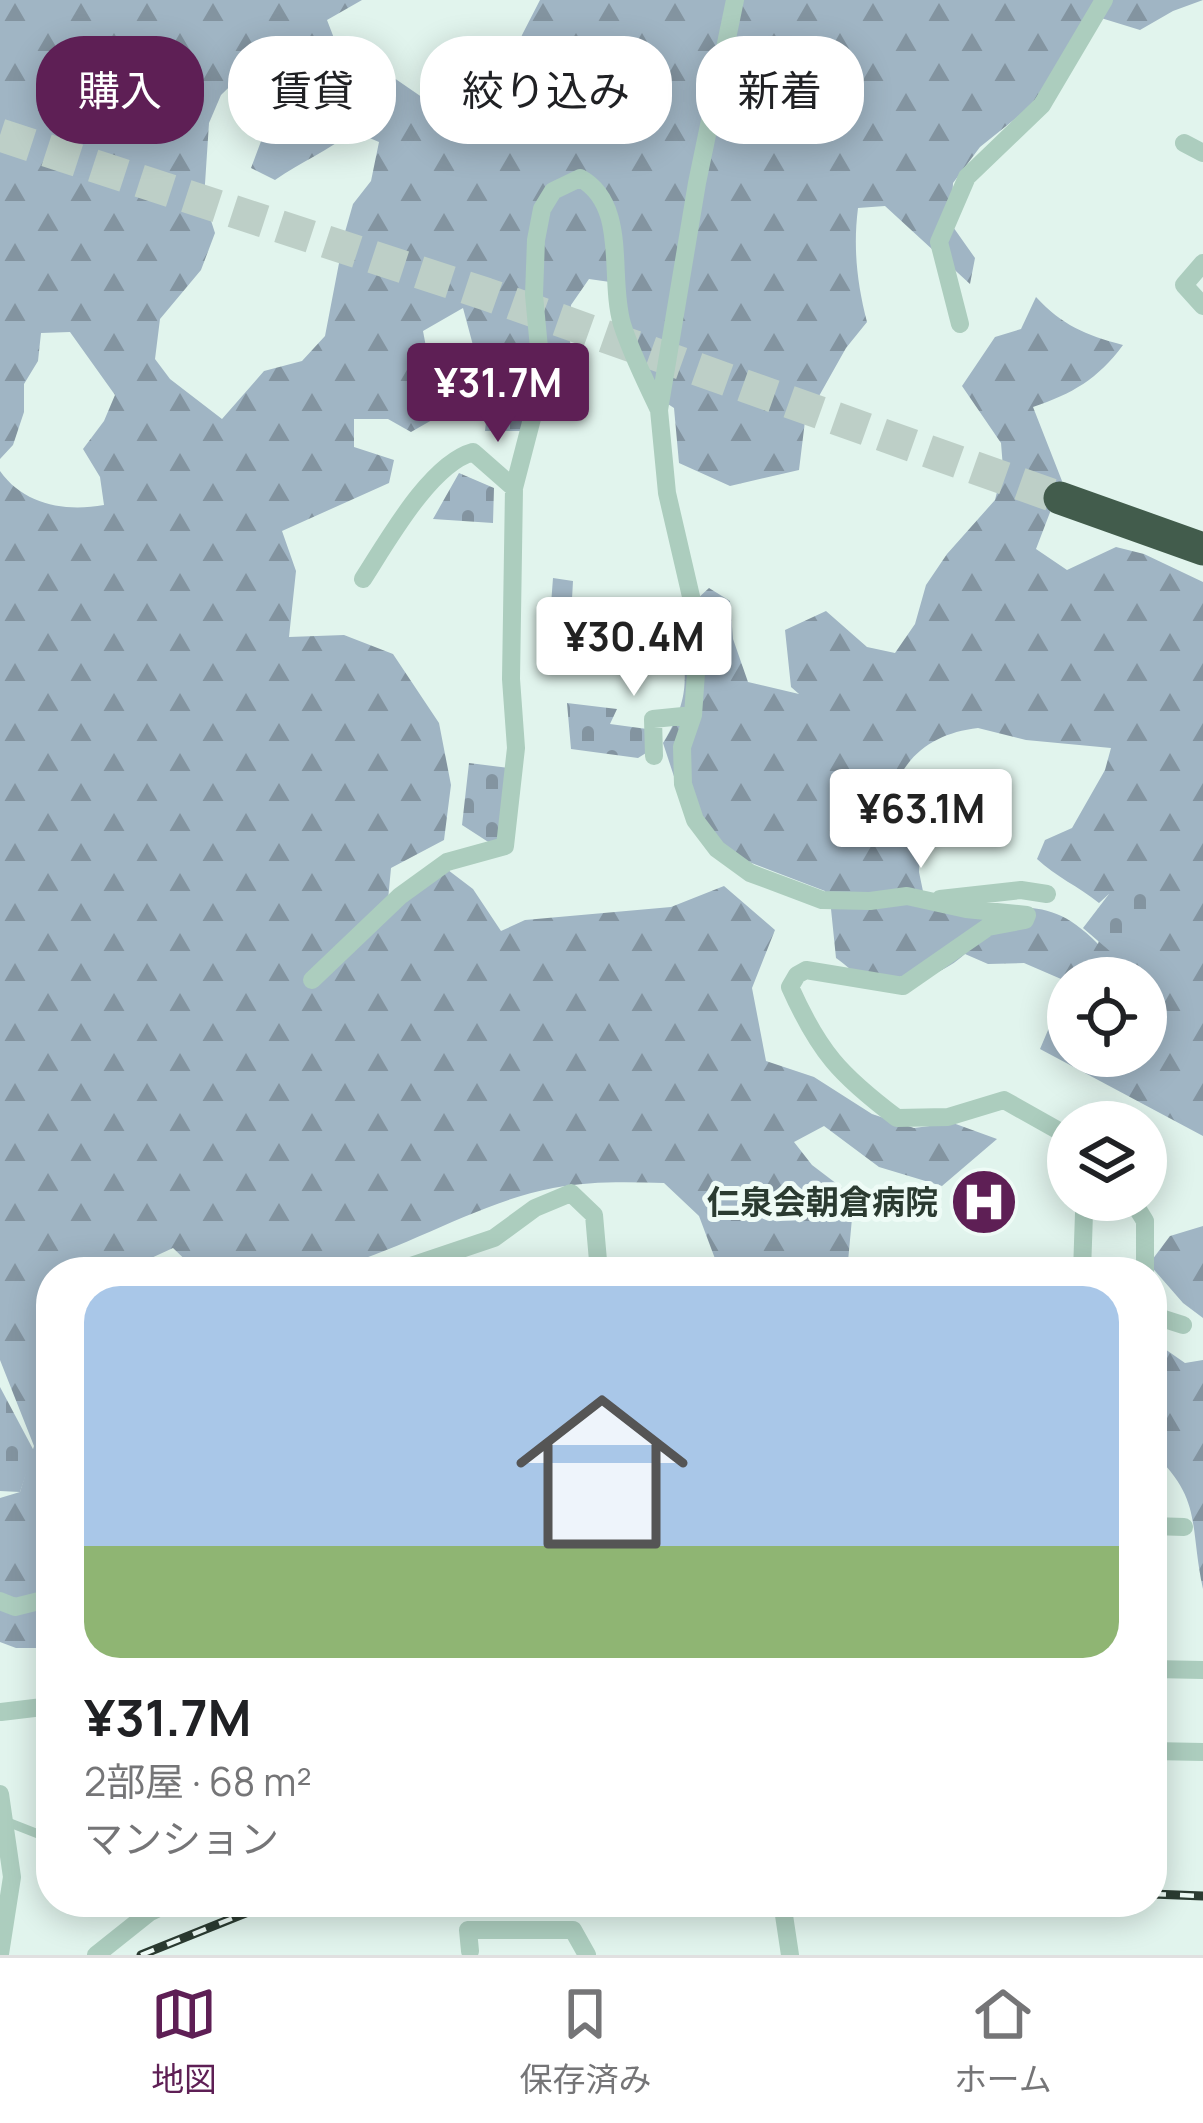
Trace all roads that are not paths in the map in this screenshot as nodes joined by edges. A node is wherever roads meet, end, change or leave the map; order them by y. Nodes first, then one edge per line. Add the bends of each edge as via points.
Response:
1 (735, 0) edge
2 (1104, 0) edge
3 (1184, 143) dead end
4 (1203, 153) edge
5 (1203, 263) edge
6 (1203, 307) edge
7 (960, 324) dead end
8 (659, 410) junction
9 (514, 488) junction
10 (1060, 498) tunnel mouth
11 (1203, 550) edge
12 (364, 579) dead end
13 (694, 715) junction
14 (654, 756) dead end
15 (1047, 894) dead end
16 (929, 901) junction
17 (312, 980) dead end
18 (1047, 1124) edge
19 (1084, 1221) edge
20 (1145, 1221) edge
21 (467, 1250) junction
22 (443, 1257) edge
23 (468, 1257) edge
24 (598, 1257) edge
25 (1083, 1257) edge
26 (1145, 1257) edge
27 (1167, 1320) edge
28 (1183, 1325) dead end
29 (1167, 1526) edge
30 (1184, 1527) dead end
31 (0, 1601) edge
32 (36, 1602) edge
33 (1167, 1669) edge
34 (1203, 1670) edge
35 (36, 1708) edge
36 (2, 1712) edge
37 (1167, 1752) edge
38 (1203, 1753) edge
39 (0, 1794) edge
40 (5, 1821) junction
41 (36, 1833) edge
42 (144, 1917) edge
43 (784, 1917) edge
44 (470, 1951) dead end
45 (0, 1954) edge
46 (96, 1955) edge
47 (587, 1955) edge
48 (790, 1955) edge

1 - 8 street
2 - 7 street via 1042,105 967,177 939,242
3 - 4 street
5 - 6 street via 1184,285
8 - 9 street via 621,322 608,209 599,189 580,178 566,182 542,209 536,240 542,380
8 - 13 street via 699,631
9 - 12 street via 473,452 458,456 409,509
9 - 17 street via 516,748 506,846 448,862
10 - 11 highway
13 - 14 street via 653,719
13 - 16 street via 682,747 682,784 717,849 750,873 822,900
15 - 16 street
16 - 18 street via 1027,915 988,927 903,986 797,975 790,987 821,1049 896,1118 948,1117 1004,1100
19 - 25 street
20 - 26 street
21 - 22 street
21 - 23 street
21 - 24 street via 571,1193 594,1215
27 - 28 street
29 - 30 street
31 - 32 street
33 - 34 street
35 - 36 street
37 - 38 street
39 - 40 street
40 - 41 lane
40 - 45 street via 12,1877
42 - 46 street
43 - 48 street
44 - 47 street via 468,1930 573,1930

